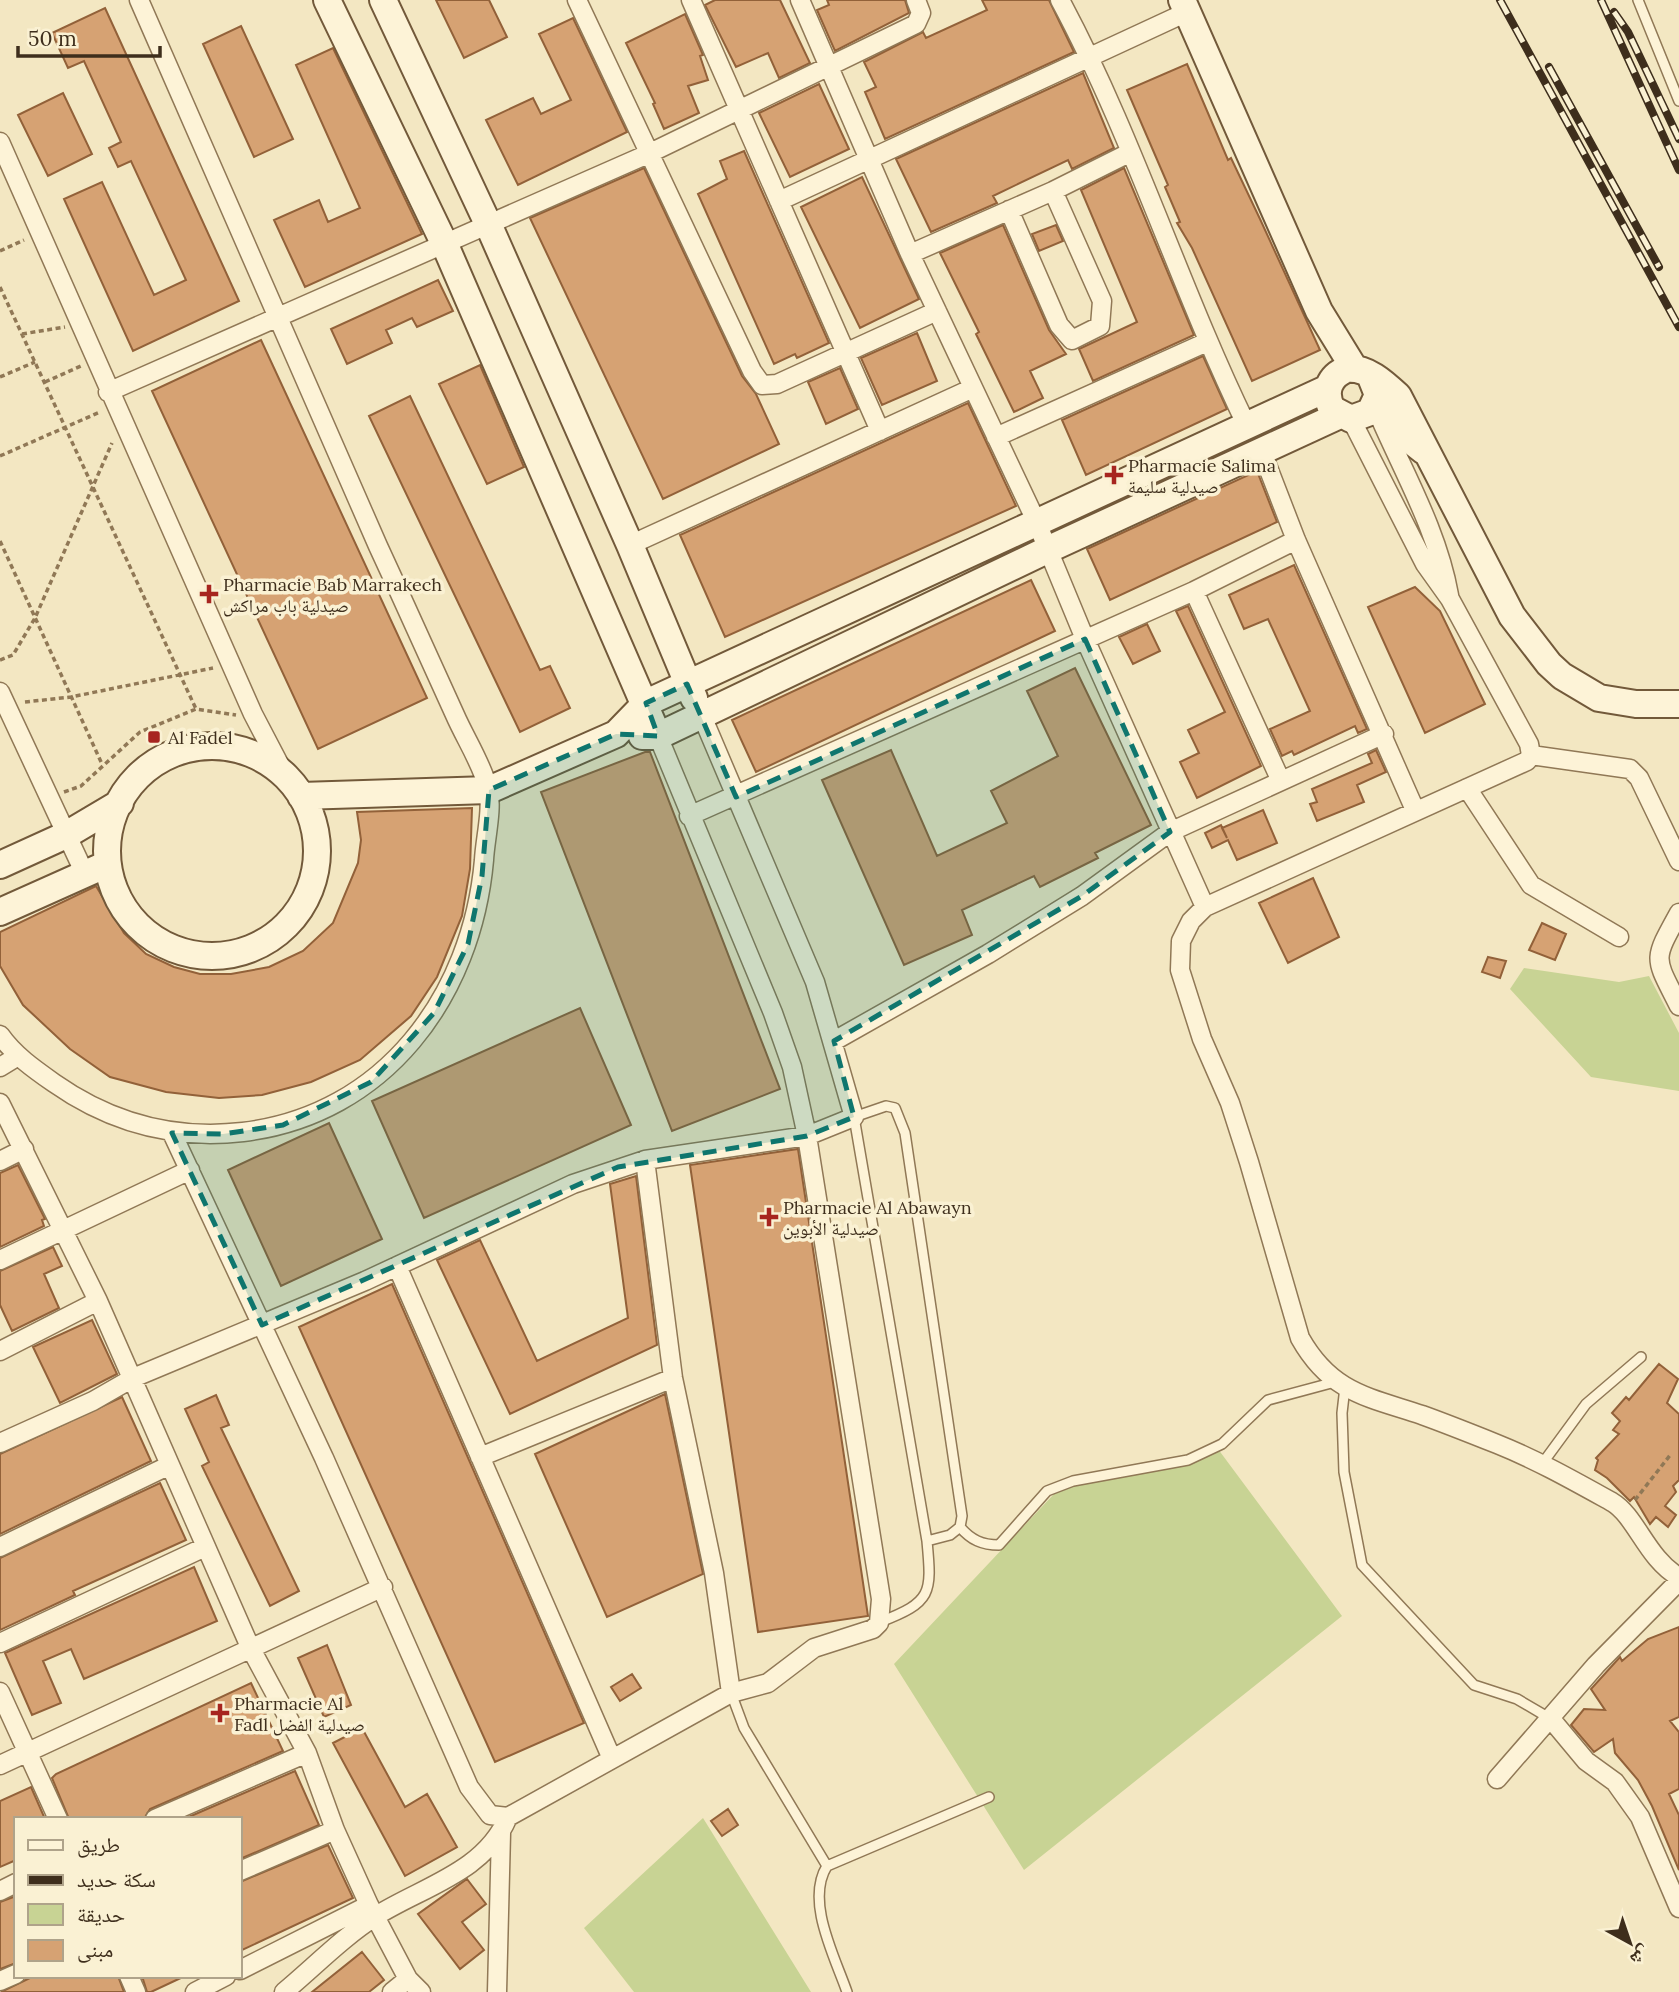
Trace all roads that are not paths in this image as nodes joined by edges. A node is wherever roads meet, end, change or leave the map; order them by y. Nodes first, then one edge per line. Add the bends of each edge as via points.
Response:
1 (139, 0) edge
2 (327, 0) edge
3 (383, 0) edge
4 (576, 0) edge
5 (691, 0) edge
6 (800, 0) edge
7 (916, 0) edge
8 (1060, 0) edge
9 (1638, 0) edge
10 (1185, 6) edge
11 (1089, 55) junction
12 (828, 65) junction
13 (1679, 101) edge
14 (739, 108) junction
15 (0, 142) edge
16 (1129, 153) junction
17 (648, 154) junction
18 (868, 158) junction
19 (1053, 191) junction
20 (779, 201) junction
21 (1009, 210) junction
22 (489, 226) junction
23 (445, 245) junction
24 (910, 254) junction
25 (937, 311) junction
26 (276, 320) junction
27 (1207, 342) junction
28 (844, 354) junction
29 (1346, 377) junction
30 (973, 388) junction
31 (111, 399) junction
32 (1375, 404) junction
33 (1345, 417) junction
34 (1247, 424) junction
35 (880, 431) junction
36 (996, 437) junction
37 (1424, 450) junction
38 (1262, 452) junction
39 (1037, 523) junction
40 (1296, 540) junction
41 (630, 545) junction
42 (1047, 551) junction
43 (1194, 590) junction
44 (1450, 598) junction
45 (1085, 639) junction
46 (687, 684) junction
47 (3, 698) edge
48 (646, 703) junction
49 (1679, 704) edge
50 (702, 716) junction
51 (616, 734) junction
52 (1384, 734) junction
53 (658, 736) junction
54 (1531, 755) junction
55 (1280, 779) junction
56 (294, 788) junction
57 (1467, 788) junction
58 (489, 790) junction
59 (736, 797) junction
60 (120, 803) junction
61 (1415, 810) junction
62 (689, 816) junction
63 (1170, 832) junction
64 (66, 835) junction
65 (1679, 861) edge
66 (0, 866) edge
67 (95, 870) junction
68 (1205, 907) junction
69 (0, 912) edge
70 (1679, 913) edge
71 (1619, 937) dead end
72 (1679, 1006) edge
73 (0, 1035) edge
74 (834, 1041) junction
75 (18, 1056) junction
76 (0, 1068) edge
77 (0, 1103) edge
78 (854, 1117) junction
79 (173, 1133) junction
80 (807, 1136) junction
81 (24, 1149) junction
82 (645, 1160) junction
83 (0, 1161) edge
84 (190, 1170) junction
85 (62, 1229) junction
86 (0, 1260) edge
87 (397, 1266) junction
88 (98, 1301) junction
89 (262, 1325) junction
90 (0, 1351) edge
91 (1642, 1357) dead end
92 (133, 1378) junction
93 (673, 1378) junction
94 (1340, 1385) junction
95 (0, 1443) edge
96 (480, 1457) junction
97 (1542, 1464) junction
98 (170, 1465) junction
99 (960, 1527) junction
100 (927, 1541) junction
101 (0, 1547) edge
102 (205, 1547) junction
103 (1679, 1579) edge
104 (383, 1587) junction
105 (879, 1623) junction
106 (0, 1643) edge
107 (250, 1647) junction
108 (0, 1692) edge
109 (731, 1693) junction
110 (1551, 1719) junction
111 (27, 1752) junction
112 (307, 1753) junction
113 (612, 1759) junction
114 (0, 1765) edge
115 (1497, 1779) dead end
116 (989, 1797) dead end
117 (57, 1817) edge
118 (160, 1817) edge
119 (505, 1825) junction
120 (335, 1830) junction
121 (827, 1866) junction
122 (242, 1870) edge
123 (1679, 1908) edge
124 (372, 1911) junction
125 (242, 1969) edge
126 (222, 1978) edge
127 (414, 1986) edge
128 (195, 1992) edge
129 (284, 1992) edge
130 (392, 1992) edge
131 (497, 1992) edge
132 (847, 1992) edge

1 - 26 street
2 - 23 street
3 - 22 street
4 - 17 street
5 - 14 street
6 - 12 street
7 - 12 street via 921,13 916,24
8 - 11 street
9 - 13 lane
10 - 11 street
10 - 29 street
11 - 16 street
11 - 18 street
12 - 14 street
12 - 18 street
14 - 17 street
14 - 20 street
15 - 31 street
16 - 19 street
16 - 27 street
17 - 22 street
17 - 28 street via 762,385 777,384
18 - 20 street
18 - 24 street
19 - 21 street
19 - 21 street via 1102,301 1100,326 1072,340 1059,325
20 - 28 street
21 - 24 street
22 - 23 street
22 - 41 street
23 - 26 street
23 - 48 street
24 - 25 street
25 - 28 street
25 - 30 street
26 - 31 street
26 - 58 street
27 - 34 street
27 - 36 street
28 - 35 street
29 - 32 street via 1377,387
29 - 33 street via 1329,403
29 - 34 street
29 - 37 street via 1398,396
30 - 35 street
30 - 36 street
31 - 56 street via 275,762
32 - 33 street via 1364,416
32 - 37 street via 1396,429
32 - 44 street via 1428,523
33 - 38 street
33 - 44 street via 1425,564
34 - 39 street
35 - 41 street
36 - 39 street
37 - 49 street via 1512,616 1549,664 1599,698
38 - 40 street
38 - 42 street
39 - 42 street
39 - 46 street
40 - 43 street
40 - 52 street
41 - 46 street
42 - 45 street
42 - 50 street
43 - 45 street
43 - 55 street
44 - 54 street
45 - 59 street
45 - 63 street
46 - 48 street
46 - 50 street
47 - 64 street
48 - 51 street
48 - 53 street
50 - 53 street
50 - 59 street
51 - 53 street
51 - 58 street
52 - 55 street
52 - 61 street
53 - 62 street
54 - 57 street
54 - 65 street via 1630,769 1639,778
55 - 63 street
56 - 58 street
56 - 60 street via 254,755 205,744 183,746 158,759 135,780
56 - 67 street via 315,827 317,850 308,895 280,932 239,953 192,954 170,947 133,919 109,881
57 - 61 street
57 - 71 street via 1531,885
58 - 79 street via 482,876 468,944 447,991 413,1040 371,1082 335,1104 283,1125 223,1134
59 - 62 street
59 - 74 street via 796,932
60 - 64 street
60 - 67 street
61 - 68 street
62 - 80 street via 775,1019 792,1067
63 - 68 street
63 - 74 street via 1111,877 1012,940
64 - 66 street
64 - 67 street
67 - 69 street
68 - 94 street via 1181,941 1180,970 1202,1039 1230,1103 1300,1338 1314,1362
70 - 72 street via 1658,952 1659,966
73 - 75 street
74 - 78 street
75 - 76 street
75 - 79 street via 97,1110
77 - 81 street
78 - 80 street
78 - 99 lane via 886,1106 895,1108 905,1133
78 - 100 lane
79 - 84 street
80 - 82 street
80 - 105 street via 881,1599
81 - 83 street
81 - 85 street
82 - 87 street via 573,1184
82 - 93 street
84 - 85 street
84 - 89 street
85 - 86 street
85 - 88 street
87 - 89 street
87 - 96 street
88 - 90 street
88 - 92 street
89 - 92 street
89 - 104 street
91 - 97 lane via 1586,1404
92 - 95 street
92 - 98 street
93 - 96 street
93 - 109 street via 714,1573
94 - 97 street via 1367,1400 1422,1415
94 - 99 lane via 1268,1400 1222,1444 1188,1460 1073,1481 1047,1491 999,1545 970,1539
94 - 110 lane via 1344,1472 1362,1565 1474,1685 1517,1699
96 - 113 street
97 - 103 street via 1615,1504 1643,1543
98 - 101 street
98 - 102 street
99 - 100 lane
100 - 105 lane via 931,1583 923,1598 910,1611
102 - 106 street
102 - 107 street
103 - 110 street
104 - 107 street
104 - 119 street via 469,1787 490,1815
105 - 109 street via 814,1648 768,1683
107 - 111 street
107 - 112 street
108 - 111 street
109 - 113 street
109 - 121 lane via 744,1728
110 - 115 street
110 - 123 street via 1586,1761 1615,1782 1640,1817
111 - 114 street
111 - 117 street
112 - 118 street
112 - 120 street
113 - 119 street
116 - 121 lane
119 - 124 street via 465,1867
119 - 131 street
120 - 122 street
120 - 124 street
121 - 132 lane via 820,1878 822,1916
124 - 125 street
124 - 127 street
124 - 129 street
126 - 128 street
127 - 130 street

